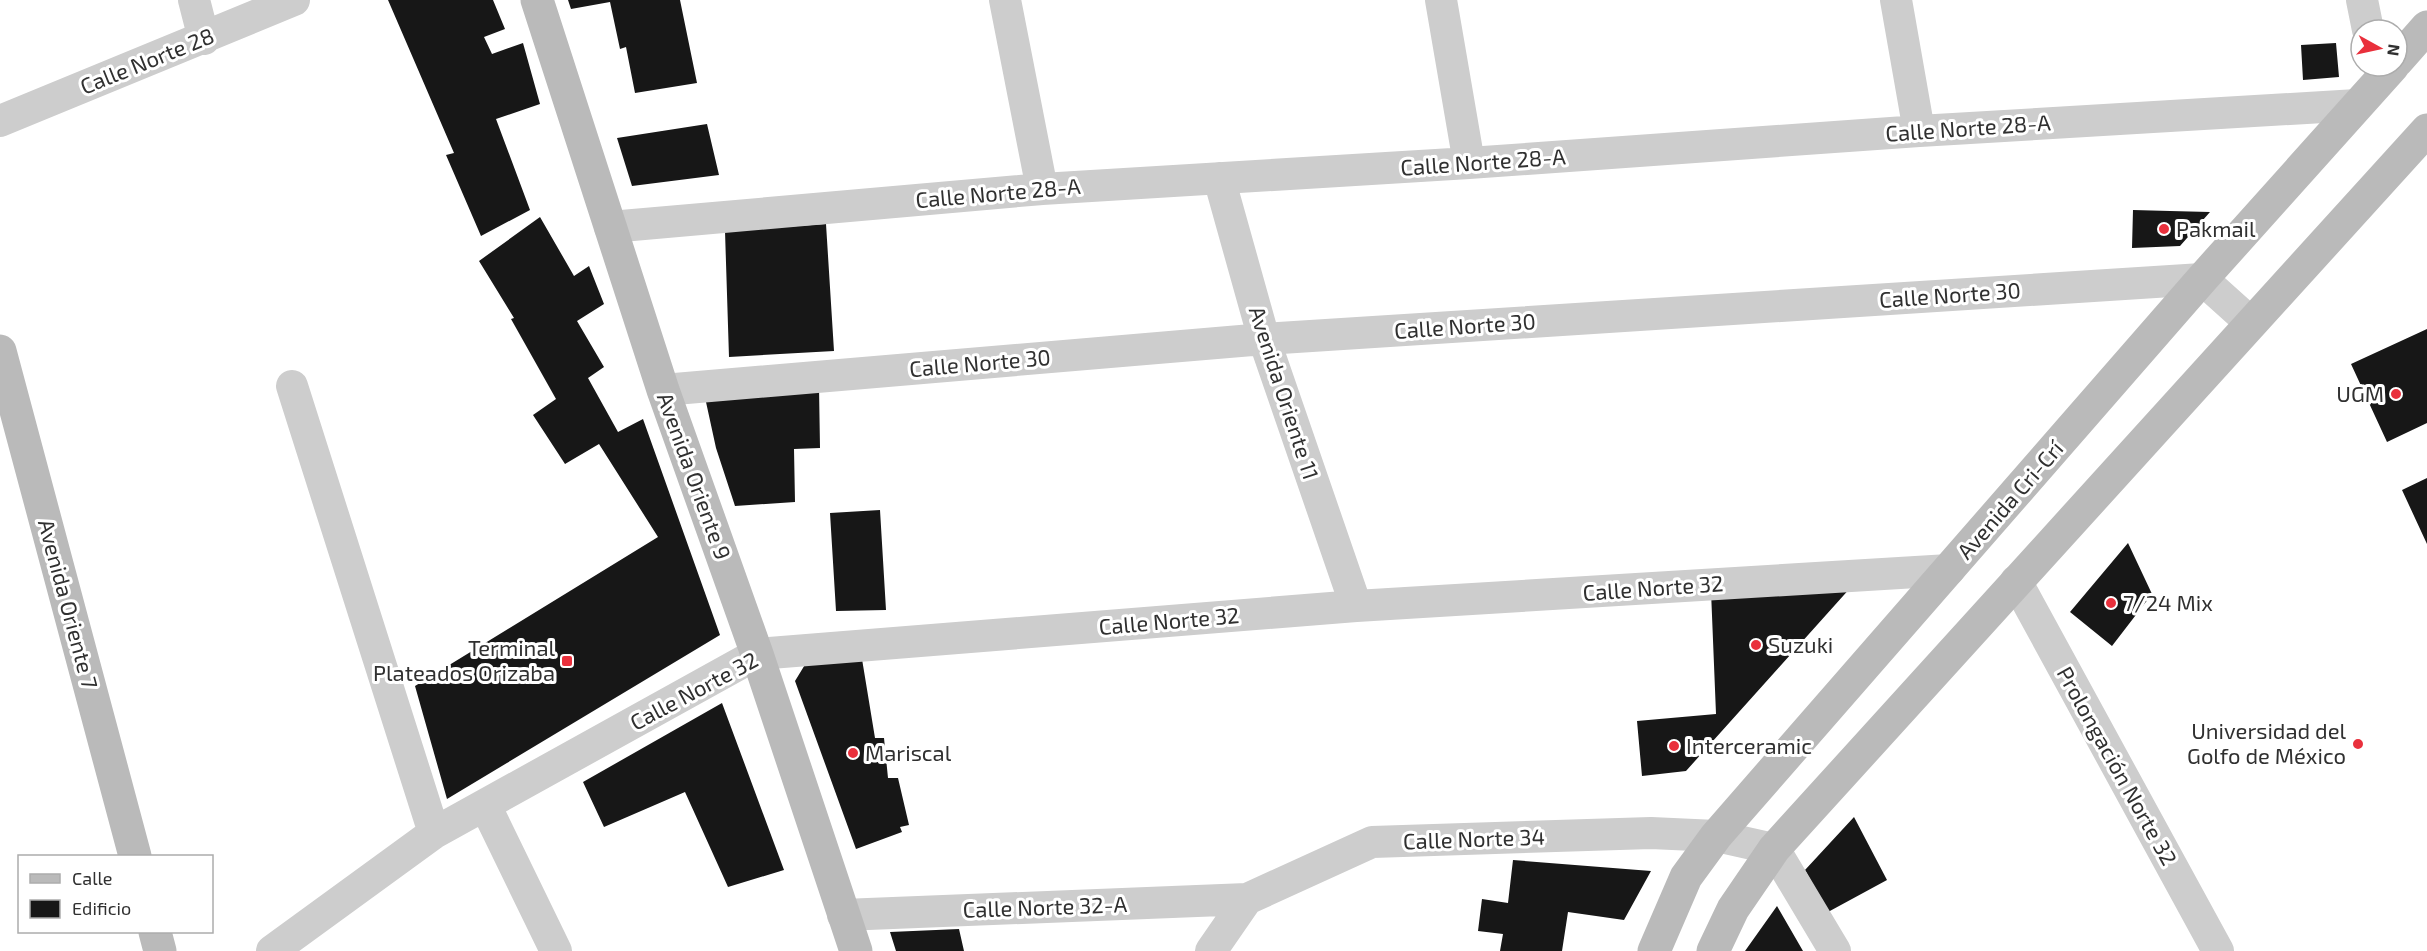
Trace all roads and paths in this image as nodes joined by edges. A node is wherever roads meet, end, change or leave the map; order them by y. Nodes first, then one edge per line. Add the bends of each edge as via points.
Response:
1 (194, 0) edge
2 (294, 0) edge
3 (537, 0) edge
4 (1005, 0) edge
5 (1441, 0) edge
6 (1896, 0) edge
7 (2362, 0) edge
8 (2366, 18) edge
9 (2427, 27) edge
10 (204, 39) junction
11 (2409, 46) edge
12 (2363, 78) edge
13 (2378, 78) edge
14 (0, 121) edge
15 (2427, 130) edge
16 (1919, 131) junction
17 (1469, 163) junction
18 (1220, 178) junction
19 (1042, 189) junction
20 (610, 227) junction
21 (2202, 279) junction
22 (2251, 323) junction
23 (1264, 339) junction
24 (0, 351) edge
25 (292, 386) dead end
26 (663, 390) junction
27 (1949, 570) junction
28 (2016, 581) junction
29 (1356, 606) junction
30 (757, 654) junction
31 (484, 805) junction
32 (434, 833) junction
33 (1716, 836) junction
34 (1774, 849) junction
35 (135, 855) edge
36 (1247, 899) junction
37 (843, 915) junction
38 (155, 933) edge
39 (160, 951) edge
40 (272, 951) edge
41 (556, 951) edge
42 (856, 951) edge
43 (1211, 951) edge
44 (1654, 951) edge
45 (1713, 951) edge
46 (1835, 951) edge
47 (2218, 951) edge

1 - 10 street
2 - 10 street, Calle Norte 28
3 - 20 main road, Avenida Oriente 9
4 - 19 street
5 - 17 street
6 - 16 street
7 - 8 street
9 - 11 main road, Avenida Cri-Crí
10 - 14 street, Calle Norte 28
12 - 16 street, Calle Norte 28-A
13 - 21 main road, Avenida Cri-Crí
15 - 22 main road
16 - 17 street, Calle Norte 28-A
17 - 18 street, Calle Norte 28-A
18 - 19 street, Calle Norte 28-A
18 - 23 street, Avenida Oriente 11
19 - 20 street, Calle Norte 28-A
20 - 26 main road, Avenida Oriente 9
21 - 22 street
21 - 23 street, Calle Norte 30
21 - 27 main road, Avenida Cri-Crí
22 - 28 main road
23 - 26 street, Calle Norte 30
23 - 29 street, Avenida Oriente 11
24 - 35 main road, Avenida Oriente 7
25 - 32 street
26 - 30 main road, Avenida Oriente 9
27 - 29 street, Calle Norte 32
27 - 33 main road, Avenida Cri-Crí
28 - 34 main road
28 - 47 street, Prolongación Norte 32
29 - 30 street, Calle Norte 32
30 - 31 street, Calle Norte 32
30 - 37 main road, Avenida Oriente 9
31 - 32 street, Calle Norte 32
31 - 41 street
32 - 40 street, Calle Norte 32
33 - 34 street, Calle Norte 34
33 - 36 street, Calle Norte 34 via 1651,833 1372,842
33 - 44 main road, Avenida Cri-Crí via 1686,877
34 - 45 main road via 1733,909
34 - 46 street
36 - 37 street, Calle Norte 32-A
36 - 43 street
37 - 42 main road, Avenida Oriente 9
38 - 39 main road

